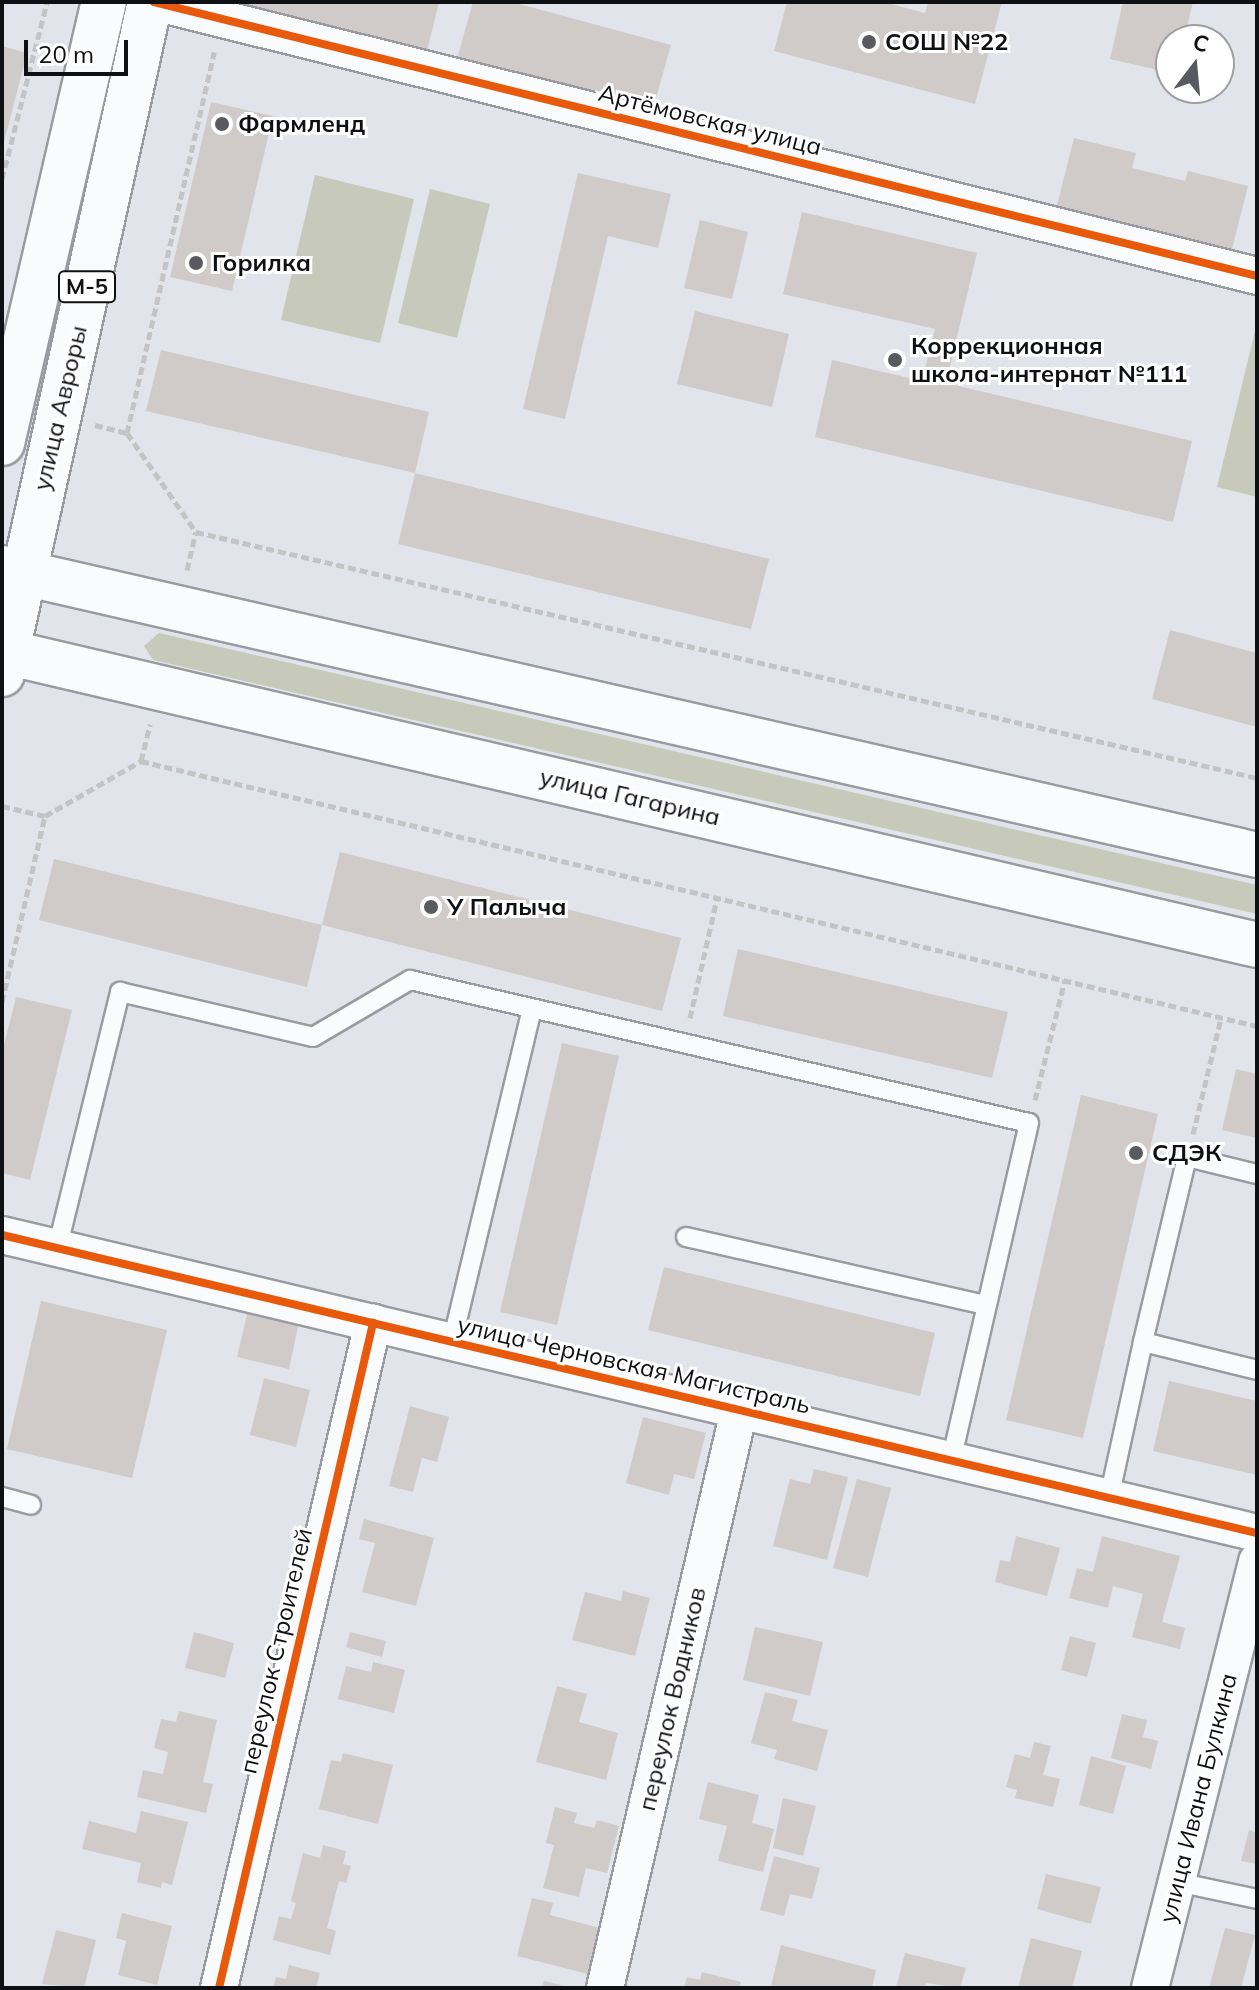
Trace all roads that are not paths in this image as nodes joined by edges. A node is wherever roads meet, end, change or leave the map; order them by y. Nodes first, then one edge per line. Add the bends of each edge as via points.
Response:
1 (104, 2) edge
2 (152, 2) edge
3 (1257, 276) edge
4 (2, 443) edge
5 (13, 570) edge
6 (4, 659) edge
7 (1257, 855) edge
8 (1257, 945) edge
9 (532, 1009) junction
10 (1257, 1174) edge
11 (2, 1235) edge
12 (686, 1237) dead end
13 (57, 1249) junction
14 (986, 1305) junction
15 (373, 1323) junction
16 (452, 1342) junction
17 (1143, 1342) junction
18 (1257, 1370) edge
19 (739, 1411) junction
20 (951, 1460) junction
21 (2, 1497) edge
22 (1109, 1498) junction
23 (31, 1505) dead end
24 (1257, 1533) edge
25 (1257, 1561) edge
26 (1177, 1882) junction
27 (1257, 1899) edge
28 (219, 1988) edge
29 (605, 1988) edge
30 (1150, 1988) edge

1 - 4 main road, улица Авроры / М-5
2 - 3 street, Артёмовская улица
2 - 5 main road, улица Авроры / М-5
5 - 6 main road, улица Авроры / М-5
5 - 7 main road
6 - 8 main road, улица Гагарина via 159,688
9 - 13 lane via 410,980 313,1037 120,992
9 - 14 lane via 1029,1123
9 - 16 lane
10 - 17 lane via 1187,1157
11 - 13 street, улица Черновская Магистраль
12 - 14 lane
13 - 15 street, улица Черновская Магистраль
14 - 20 lane
15 - 16 street, улица Черновская Магистраль
15 - 28 street, переулок Строителей
16 - 19 street, улица Черновская Магистраль
17 - 18 lane
17 - 22 lane
19 - 20 street, улица Черновская Магистраль
19 - 29 street, переулок Водников
20 - 22 street, улица Черновская Магистраль
21 - 23 lane
22 - 24 street, улица Черновская Магистраль
25 - 26 street, улица Ивана Булкина
26 - 27 lane
26 - 30 street, улица Ивана Булкина

